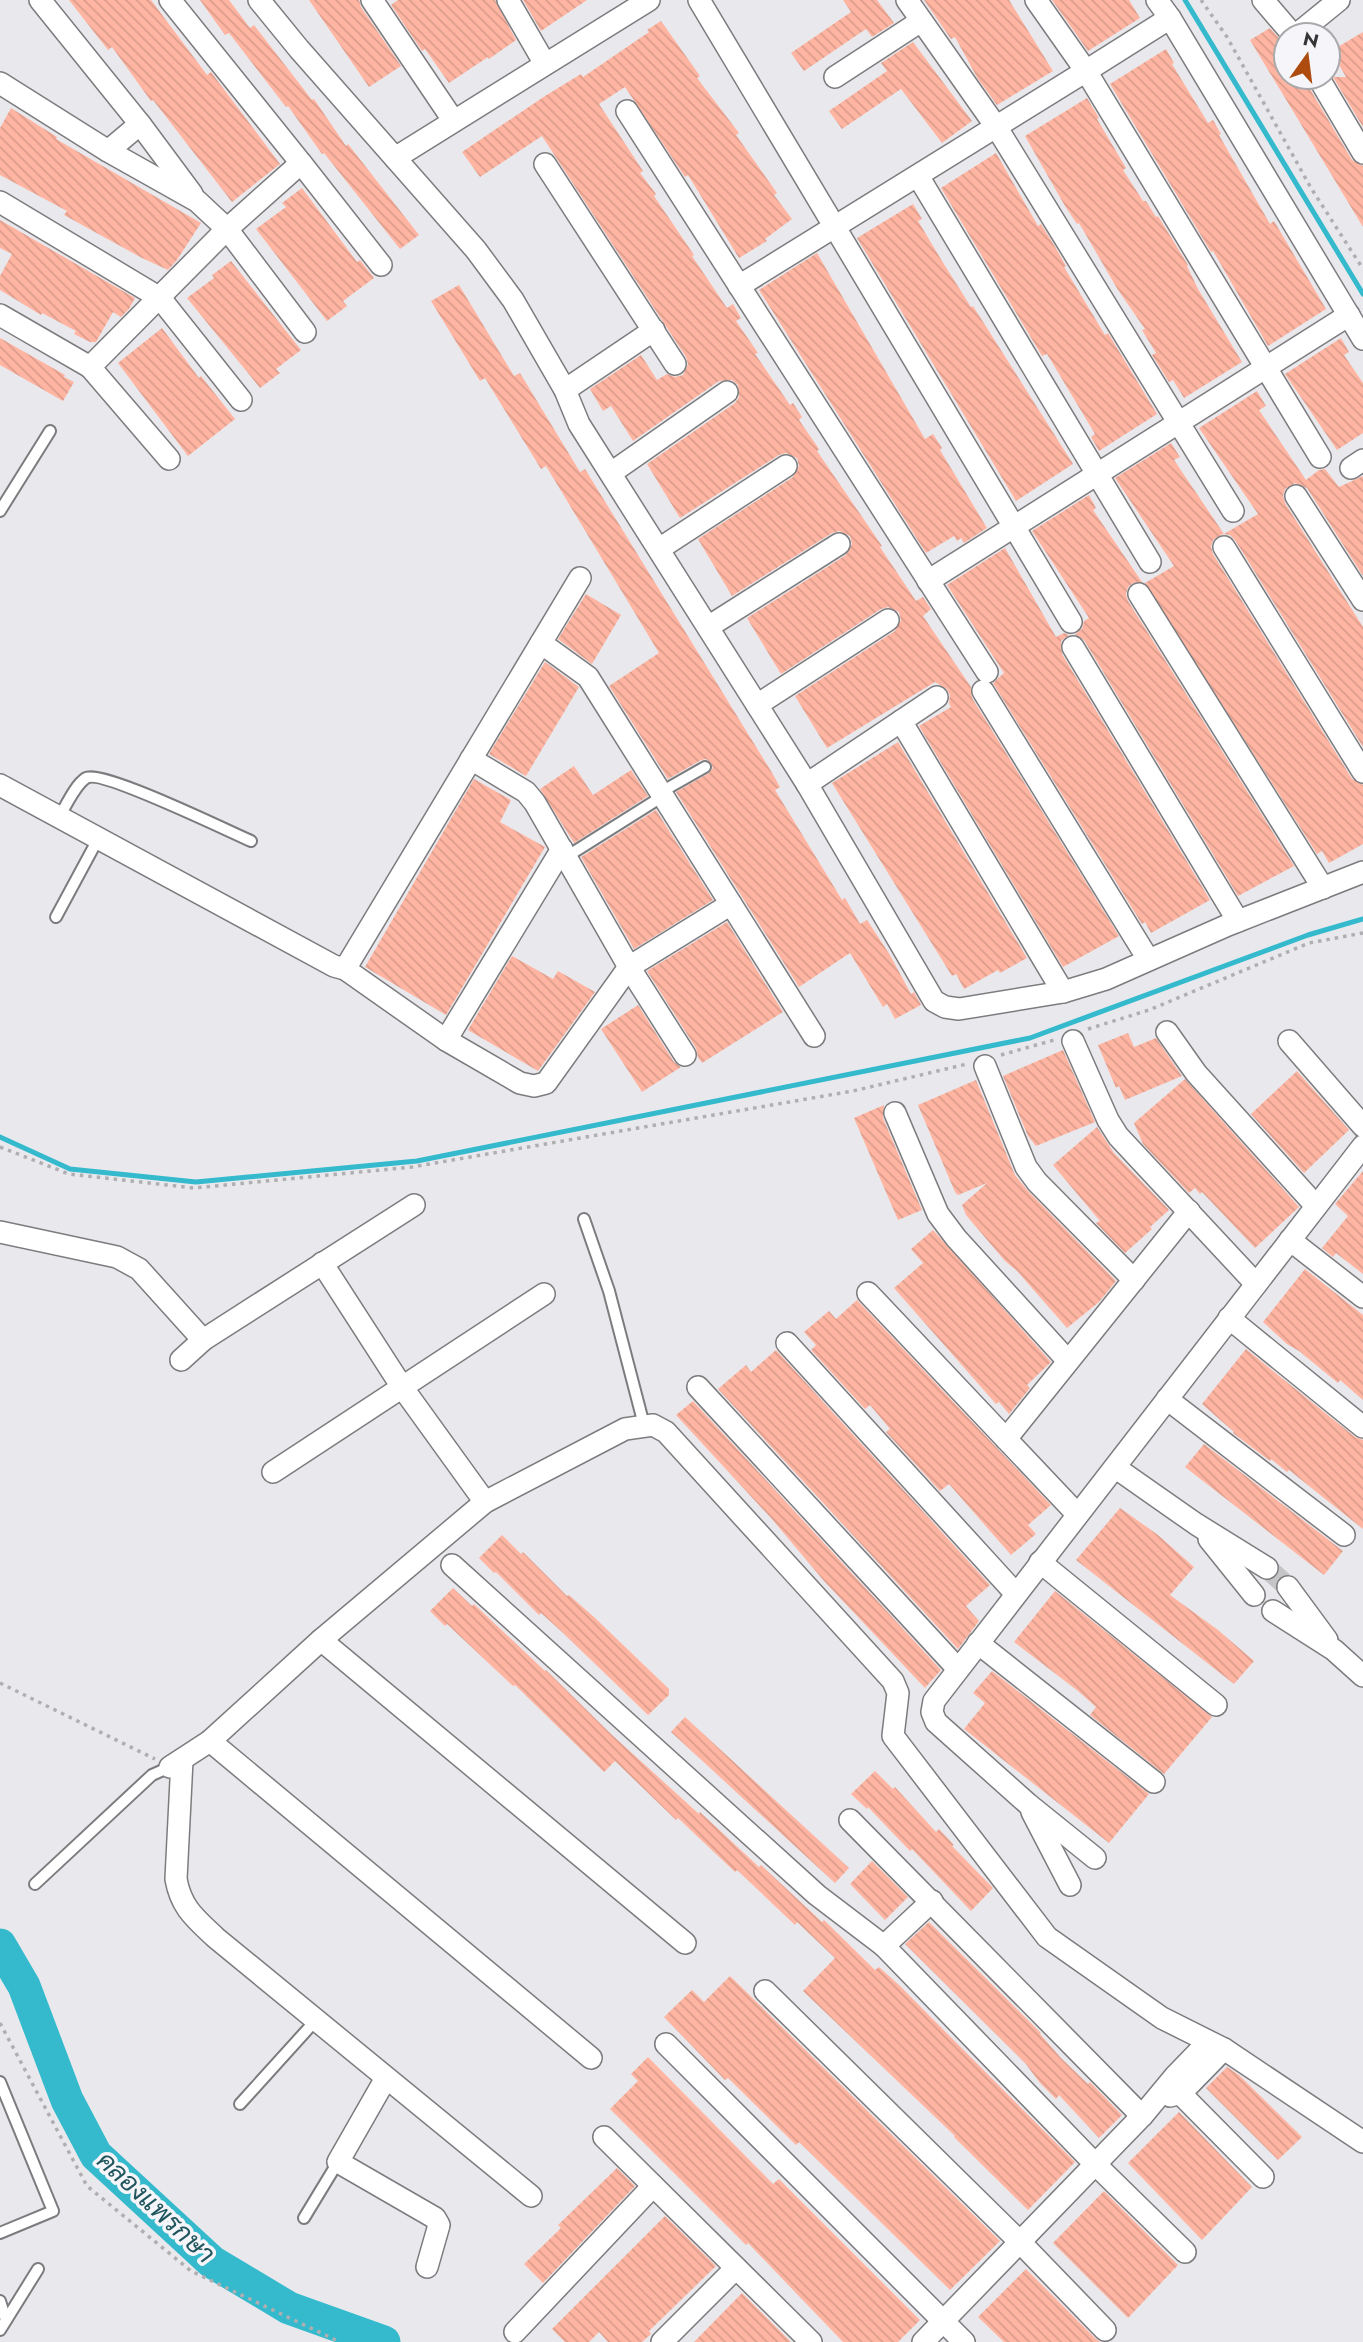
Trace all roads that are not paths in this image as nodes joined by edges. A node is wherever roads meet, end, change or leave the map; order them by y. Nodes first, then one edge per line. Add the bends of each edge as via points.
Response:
1 (40, 0) edge
2 (170, 0) edge
3 (259, 0) edge
4 (372, 0) edge
5 (509, 0) edge
6 (699, 0) edge
7 (907, 0) edge
8 (1036, 0) edge
9 (1157, 0) edge
10 (1262, 0) edge
11 (1339, 0) edge
12 (638, 3) edge
13 (1170, 18) junction
14 (921, 21) junction
15 (1281, 21) edge
16 (1312, 21) edge
17 (545, 64) junction
18 (1086, 71) junction
19 (835, 78) dead end
20 (0, 83) edge
21 (1326, 91) edge
22 (626, 111) dead end
23 (453, 120) junction
24 (140, 124) junction
25 (997, 128) junction
26 (108, 151) junction
27 (1363, 153) edge
28 (395, 158) junction
29 (301, 163) junction
30 (545, 164) dead end
31 (918, 176) junction
32 (197, 201) junction
33 (0, 202) edge
34 (834, 227) junction
35 (227, 229) junction
36 (381, 265) dead end
37 (739, 286) junction
38 (160, 298) junction
39 (0, 315) edge
40 (1349, 315) junction
41 (654, 330) junction
42 (305, 332) dead end
43 (1363, 340) edge
44 (675, 364) dead end
45 (90, 367) junction
46 (1267, 368) junction
47 (565, 390) junction
48 (727, 393) dead end
49 (241, 400) dead end
50 (1180, 422) junction
51 (50, 431) dead end
52 (1320, 457) dead end
53 (169, 459) dead end
54 (786, 466) dead end
55 (611, 473) junction
56 (1097, 474) junction
57 (1296, 496) dead end
58 (0, 511) edge
59 (1233, 511) dead end
60 (1014, 526) junction
61 (839, 544) dead end
62 (1224, 547) dead end
63 (659, 549) junction
64 (1150, 562) dead end
65 (580, 578) dead end
66 (928, 581) junction
67 (1139, 594) dead end
68 (1363, 600) edge
69 (888, 620) dead end
70 (1072, 622) dead end
71 (708, 627) junction
72 (541, 643) junction
73 (1073, 647) dead end
74 (937, 697) dead end
75 (757, 705) junction
76 (901, 721) junction
77 (471, 759) junction
78 (705, 766) dead end
79 (1363, 772) edge
80 (807, 784) junction
81 (0, 785) edge
82 (662, 794) junction
83 (59, 817) junction
84 (99, 839) junction
85 (251, 841) dead end
86 (564, 853) junction
87 (1363, 872) edge
88 (1323, 888) junction
89 (731, 904) junction
90 (56, 917) dead end
91 (1238, 921) junction
92 (1148, 959) junction
93 (629, 967) junction
94 (345, 969) junction
95 (1063, 992) junction
96 (1167, 1032) dead end
97 (814, 1036) dead end
98 (1070, 1037) road end
99 (446, 1040) junction
100 (1289, 1041) dead end
101 (685, 1055) dead end
102 (983, 1062) road end
103 (895, 1113) dead end
104 (1363, 1126) edge
105 (1363, 1146) edge
106 (1356, 1171) edge
107 (414, 1205) dead end
108 (1316, 1206) junction
109 (1189, 1211) junction
110 (584, 1219) dead end
111 (0, 1232) edge
112 (1290, 1240) junction
113 (322, 1263) junction
114 (1133, 1280) junction
115 (1256, 1284) junction
116 (868, 1293) dead end
117 (544, 1294) dead end
118 (1363, 1297) edge
119 (1229, 1318) junction
120 (203, 1340) junction
121 (787, 1343) dead end
122 (181, 1360) dead end
123 (1068, 1361) junction
124 (402, 1387) junction
125 (698, 1387) dead end
126 (1167, 1399) junction
127 (644, 1425) junction
128 (1363, 1427) edge
129 (1006, 1439) junction
130 (1116, 1468) junction
131 (273, 1472) dead end
132 (485, 1502) junction
133 (1077, 1514) junction
134 (1196, 1524) junction
135 (1344, 1535) dead end
136 (1040, 1562) junction
137 (452, 1564) dead end
138 (1267, 1568) tunnel mouth
139 (1288, 1587) tunnel mouth
140 (1016, 1594) junction
141 (1254, 1595) dead end
142 (1273, 1611) dead end
143 (321, 1640) junction
144 (978, 1643) junction
145 (1334, 1650) junction
146 (958, 1669) junction
147 (1363, 1675) edge
148 (1216, 1705) dead end
149 (210, 1741) junction
150 (176, 1763) junction
151 (1154, 1782) dead end
152 (1028, 1804) junction
153 (850, 1820) dead end
154 (1095, 1858) dead end
155 (35, 1884) dead end
156 (1070, 1885) dead end
157 (932, 1901) junction
158 (685, 1943) dead end
159 (884, 1947) junction
160 (765, 1991) dead end
161 (316, 2020) junction
162 (666, 2044) dead end
163 (1216, 2046) junction
164 (591, 2058) dead end
165 (386, 2078) junction
166 (0, 2082) edge
167 (1170, 2092) junction
168 (240, 2104) dead end
169 (1142, 2116) junction
170 (604, 2137) dead end
171 (1363, 2142) edge
172 (338, 2162) junction
173 (1095, 2164) junction
174 (1263, 2177) dead end
175 (653, 2186) junction
176 (531, 2196) dead end
177 (304, 2218) dead end
178 (0, 2233) edge
179 (1020, 2242) junction
180 (1185, 2252) dead end
181 (427, 2267) dead end
182 (736, 2268) junction
183 (38, 2269) dead end
184 (0, 2301) edge
185 (943, 2320) junction
186 (3, 2325) edge
187 (1105, 2330) dead end
188 (515, 2332) dead end
189 (662, 2342) edge
190 (811, 2342) edge
191 (923, 2342) edge
192 (964, 2342) edge

1 - 24 street
2 - 29 street
3 - 28 street
4 - 23 street
5 - 17 street
6 - 34 street
7 - 14 street
8 - 18 street
9 - 13 street
10 - 15 street
11 - 16 street
12 - 17 street
13 - 18 street
13 - 40 street
14 - 19 street
14 - 25 street
17 - 23 street
18 - 25 street
18 - 46 street
20 - 26 street
21 - 27 street
22 - 37 street
23 - 28 street
24 - 26 street
24 - 32 street
25 - 31 street
25 - 50 street
26 - 32 street
28 - 47 street via 513,300
29 - 35 street
29 - 36 street
30 - 41 street
31 - 34 street
31 - 56 street
32 - 35 street
33 - 38 street
34 - 37 street
34 - 60 street
35 - 38 street
35 - 42 street
37 - 66 street
38 - 45 street
38 - 49 street
39 - 45 street
40 - 43 street
40 - 46 street
41 - 44 street
41 - 47 street
45 - 53 street
46 - 50 street
46 - 52 street
47 - 55 street via 579,424
48 - 55 street
50 - 56 street
50 - 59 street
51 - 58 lane
54 - 63 street
55 - 63 street
56 - 60 street
56 - 64 street
57 - 68 street
60 - 66 street
60 - 70 street
61 - 71 street
62 - 79 street
63 - 71 street
65 - 72 street
66 - 92 street
67 - 88 street
69 - 75 street
71 - 75 street
72 - 77 street
72 - 82 street via 588,677
73 - 91 street
74 - 76 street
75 - 80 street
76 - 80 street
76 - 95 street
77 - 86 street via 526,792
77 - 94 street
78 - 82 lane
80 - 95 street via 934,1001 959,1009
81 - 83 street
82 - 86 lane
82 - 89 street
83 - 84 street
83 - 85 lane via 78,787 95,775
84 - 90 lane
84 - 94 street
86 - 93 street
86 - 99 street
87 - 88 street
88 - 91 street
89 - 93 street
89 - 97 street
91 - 92 street
92 - 95 street
93 - 99 street via 546,1083 520,1083
93 - 101 street
94 - 99 street
96 - 108 street via 1196,1073
98 - 109 street via 1118,1136
100 - 104 street
102 - 114 street via 1026,1167
103 - 123 street via 938,1214
105 - 106 street
106 - 108 street
107 - 113 street
108 - 112 street
109 - 114 street
109 - 115 street
110 - 127 lane via 609,1291
111 - 120 street via 117,1257 139,1269
112 - 115 street
112 - 118 street
113 - 120 street
113 - 124 street
114 - 123 street
115 - 119 street
116 - 129 street
117 - 124 street
119 - 126 street
119 - 128 street
120 - 122 street
121 - 140 street
123 - 129 street
124 - 131 street
124 - 132 street
125 - 146 street
126 - 130 street
126 - 135 street
127 - 132 street via 615,1434
127 - 163 street via 666,1432 887,1673 898,1693 893,1736 1047,1937 1163,2018
129 - 133 street
130 - 133 street
130 - 134 street
132 - 143 street
133 - 136 street
134 - 138 street
134 - 141 street
136 - 140 street
136 - 148 street
137 - 159 street via 817,1895
139 - 145 street
140 - 144 street
142 - 145 street
143 - 149 street
143 - 158 street
144 - 146 street
144 - 151 street
145 - 147 street
146 - 152 street via 934,1701 936,1722
149 - 150 street
149 - 164 street
150 - 155 lane via 152,1775
150 - 161 street via 180,1829 176,1863 179,1895 187,1910
152 - 154 street
152 - 156 street
153 - 157 street
157 - 159 street
157 - 169 street
159 - 173 street
160 - 179 street
161 - 165 street
161 - 168 lane
162 - 185 street
163 - 167 street
163 - 171 street
165 - 172 street
165 - 176 street
166 - 178 lane via 53,2211
167 - 169 street
167 - 174 street
169 - 173 street
170 - 175 street
172 - 177 lane
172 - 181 street via 435,2218 439,2225
173 - 179 street
173 - 180 street
175 - 182 street
175 - 188 street
179 - 185 street
179 - 187 street
182 - 189 street
182 - 190 street
183 - 186 lane
184 - 186 lane
185 - 191 street
185 - 192 street

